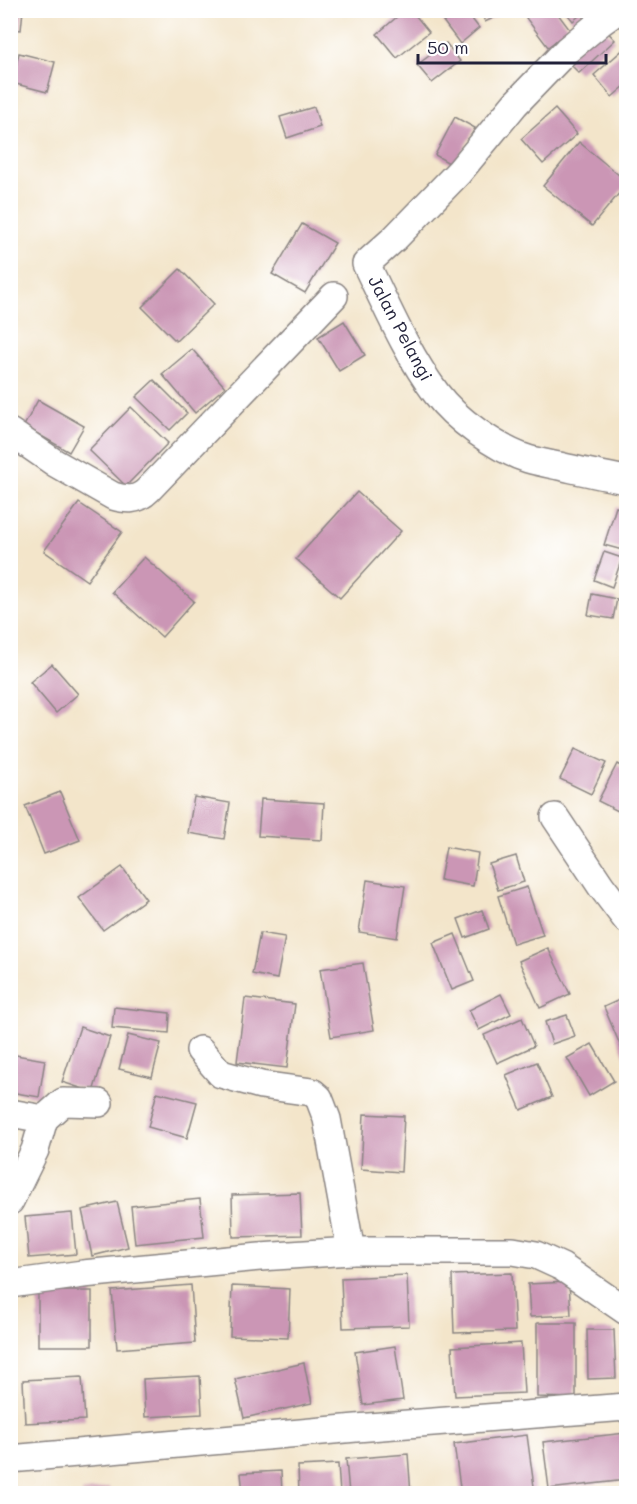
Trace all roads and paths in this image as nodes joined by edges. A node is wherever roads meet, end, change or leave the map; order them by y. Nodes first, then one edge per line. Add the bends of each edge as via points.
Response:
1 (618, 10) edge
2 (334, 296) dead end
3 (10, 432) edge
4 (627, 480) edge
5 (555, 817) dead end
6 (627, 920) edge
7 (200, 1050) dead end
8 (99, 1103) dead end
9 (10, 1113) edge
10 (44, 1119) junction
11 (10, 1201) edge
12 (351, 1251) junction
13 (10, 1284) edge
14 (627, 1311) edge
15 (627, 1407) edge
16 (10, 1459) edge

1 - 4 street, Jalan Pelangi via 567,50 515,104 459,172 366,264 418,364 437,394 460,417 483,435 528,459
2 - 3 street via 156,482 136,498 107,492
5 - 6 street
7 - 12 street via 221,1074 261,1085 312,1092 319,1098 327,1119
8 - 10 street via 63,1102
9 - 10 street
10 - 11 street via 35,1150
12 - 13 street
12 - 14 street via 513,1251 536,1255 562,1267
15 - 16 street

